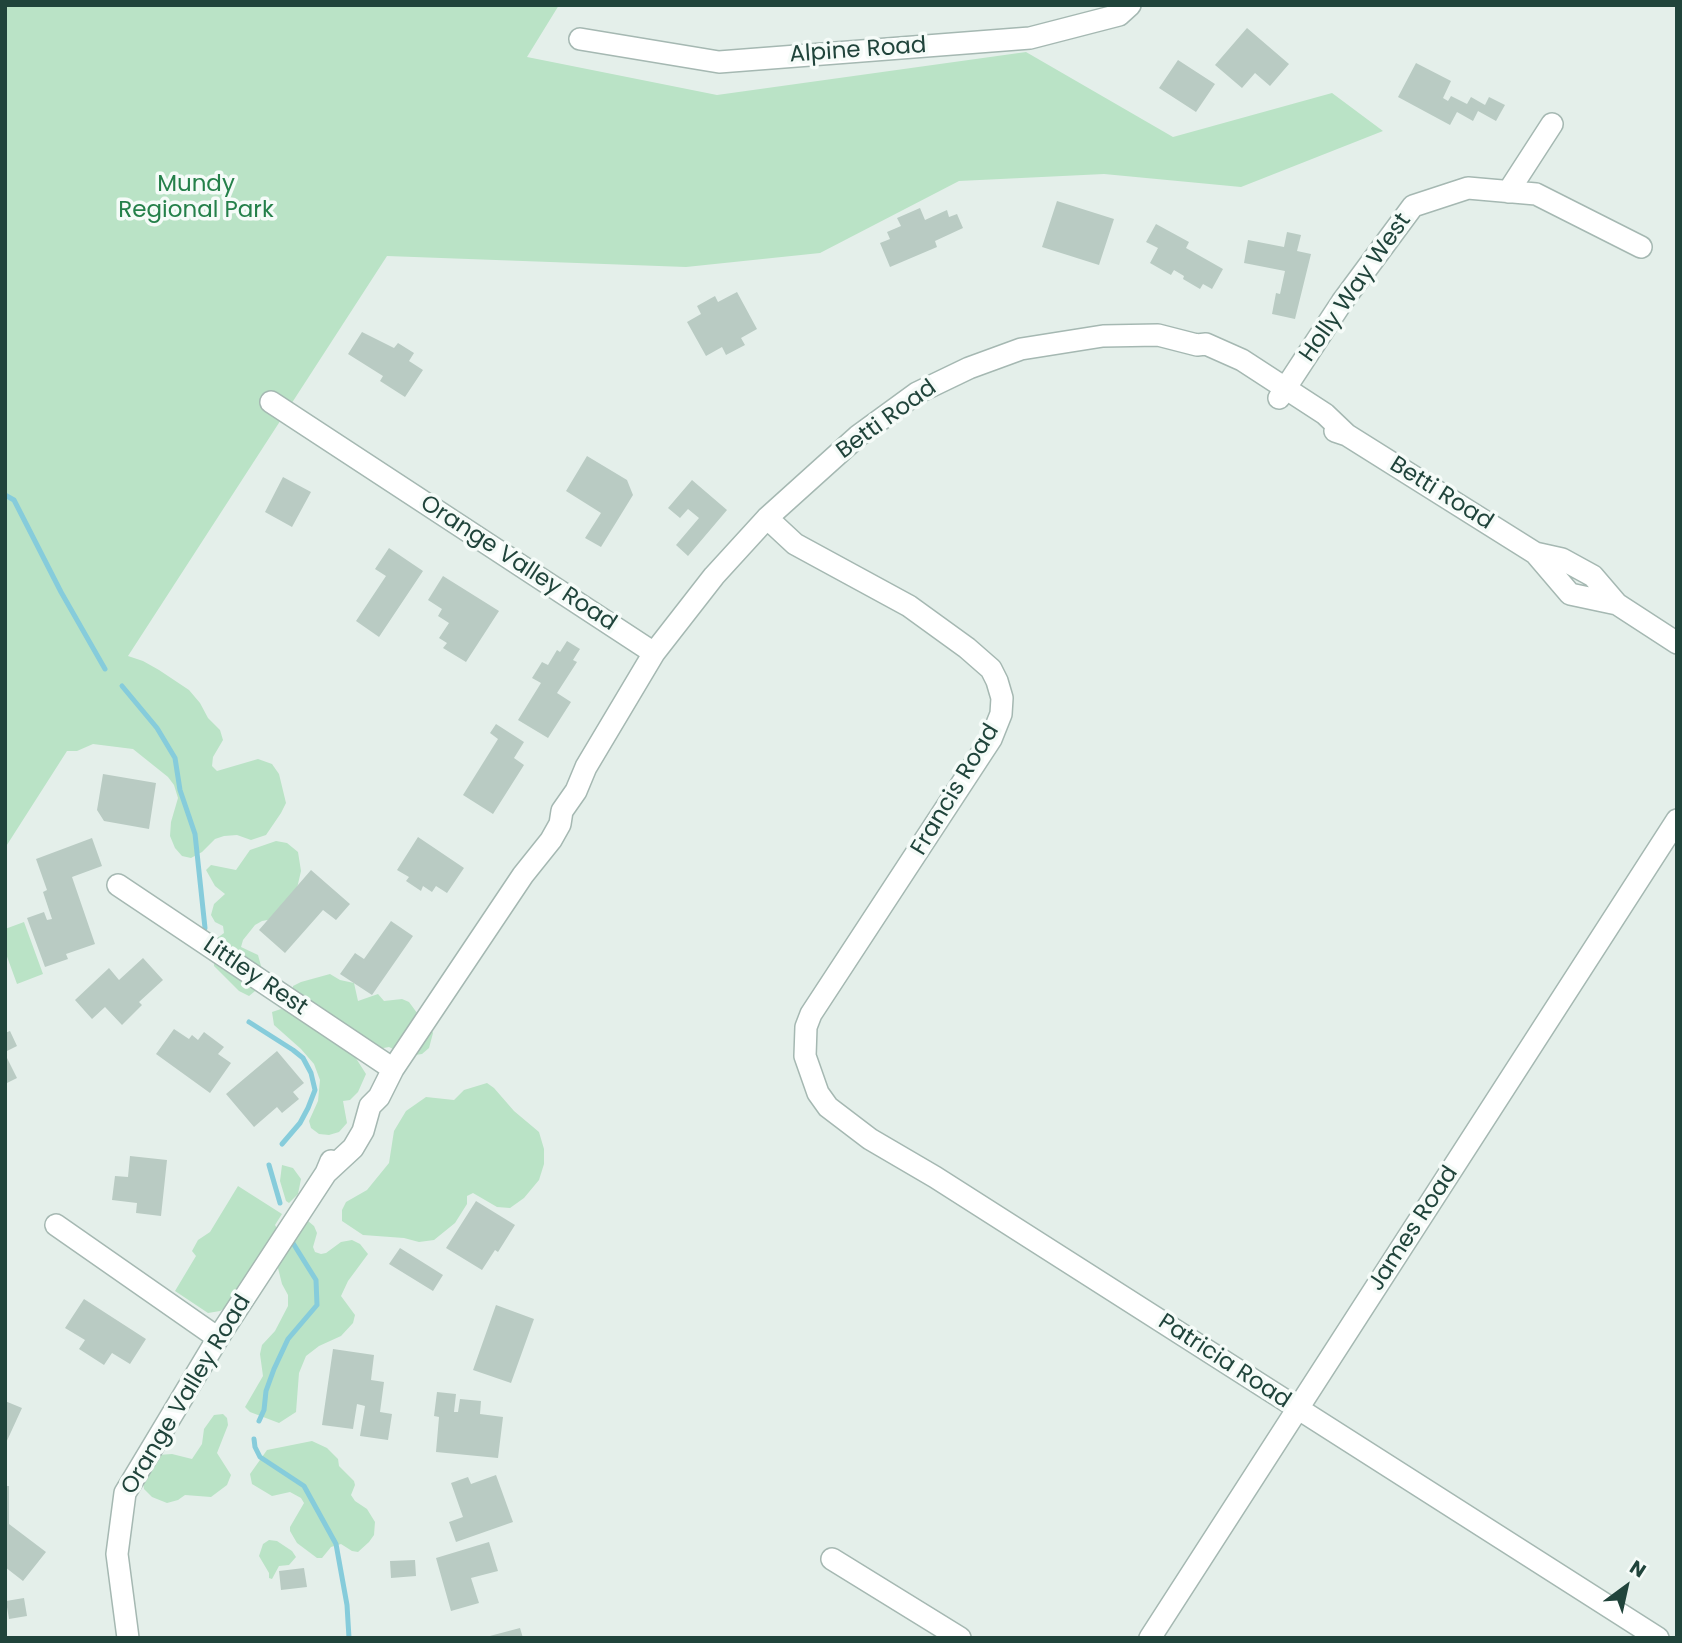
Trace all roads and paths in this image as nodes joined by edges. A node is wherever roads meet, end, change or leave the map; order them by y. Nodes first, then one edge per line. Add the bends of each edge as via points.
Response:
1 (1130, 5) edge
2 (580, 39) dead end
3 (1552, 124) dead end
4 (1508, 192) junction
5 (1641, 247) dead end
6 (1283, 393) junction
7 (271, 402) dead end
8 (766, 519) junction
9 (1677, 643) edge
10 (654, 653) junction
11 (1677, 820) edge
12 (118, 885) dead end
13 (808, 1069) joint
14 (389, 1076) junction
15 (56, 1225) dead end
16 (218, 1338) junction
17 (1298, 1410) junction
18 (832, 1559) dead end
19 (128, 1638) edge
20 (960, 1638) edge
21 (1150, 1638) edge
22 (1658, 1638) edge

1 - 2 street, Alpine Road via 1119,16 1030,38 719,62
3 - 4 street
4 - 5 street, Holly Way West via 1536,194
4 - 6 street, Holly Way West via 1468,188 1413,206
6 - 8 street, Betti Road via 1197,345 1158,335 1103,336 1021,349 917,393 858,436
6 - 9 street, Betti Road via 1317,424 1347,435 1535,554 1562,559 1593,576 1617,604
7 - 10 street, Orange Valley Road
8 - 10 street, Betti Road
8 - 13 street, Francis Road via 795,544 909,606 967,648 991,669 1002,698 991,739 811,1014 805,1041
10 - 14 street, Orange Valley Road via 586,767 563,790 523,874
11 - 17 street, James Road
12 - 14 street, Littley Rest
13 - 17 street, Patricia Road via 828,1107 846,1122
14 - 16 street, Orange Valley Road via 358,1108 351,1132
15 - 16 street
16 - 19 street, Orange Valley Road via 125,1493 117,1555
17 - 21 street, James Road
17 - 22 street, Patricia Road
18 - 20 street

